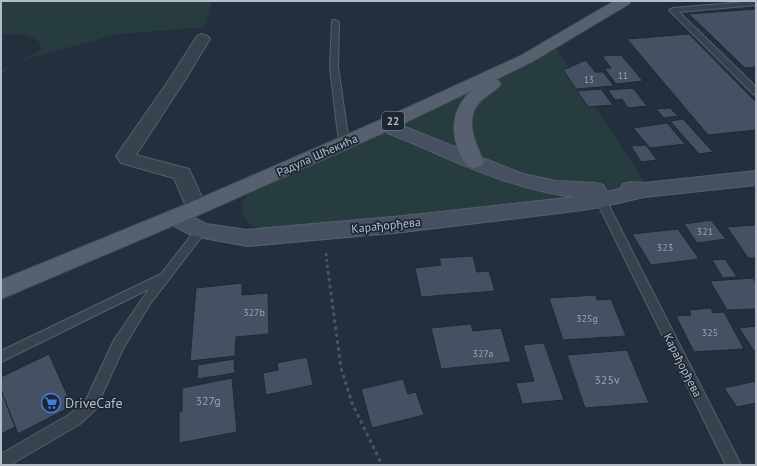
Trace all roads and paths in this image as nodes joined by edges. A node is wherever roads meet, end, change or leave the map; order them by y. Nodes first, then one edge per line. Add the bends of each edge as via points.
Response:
1 (624, 1) edge
2 (756, 3) edge
3 (335, 22) dead end
4 (202, 39) dead end
5 (526, 59) junction
6 (756, 92) edge
7 (385, 125) junction
8 (344, 143) junction
9 (474, 162) junction
10 (756, 178) edge
11 (644, 190) junction
12 (601, 200) junction
13 (196, 208) junction
14 (175, 217) junction
15 (201, 231) junction
16 (323, 232) junction
17 (164, 276) junction
18 (1, 290) edge
19 (1, 357) edge
20 (1, 462) edge
21 (382, 465) edge
22 (734, 465) edge

1 - 5 main road, Радула Шћекића / 22
2 - 6 lane via 673,10
3 - 8 lane via 334,67
4 - 13 street via 126,156 134,161 182,174
5 - 7 main road, Радула Шћекића / 22
5 - 9 main road via 521,67 479,92 466,108 462,124
7 - 8 main road, Радула Шћекића / 22
7 - 9 street, Карађорђева
8 - 13 main road, Радула Шћекића / 22
9 - 11 street, Карађорђева via 510,176 551,187 585,191
10 - 11 street, Карађорђева
11 - 12 street, Карађорђева
12 - 16 street, Карађорђева
12 - 22 lane, Карађорђева
13 - 14 main road, Радула Шћекића / 22
14 - 15 street, Карађорђева
14 - 18 main road, Радула Шћекића / 22
15 - 16 street, Карађорђева via 247,238
15 - 17 lane
16 - 21 path via 341,368 352,403
17 - 19 lane
17 - 20 lane via 119,344 90,406 71,422

